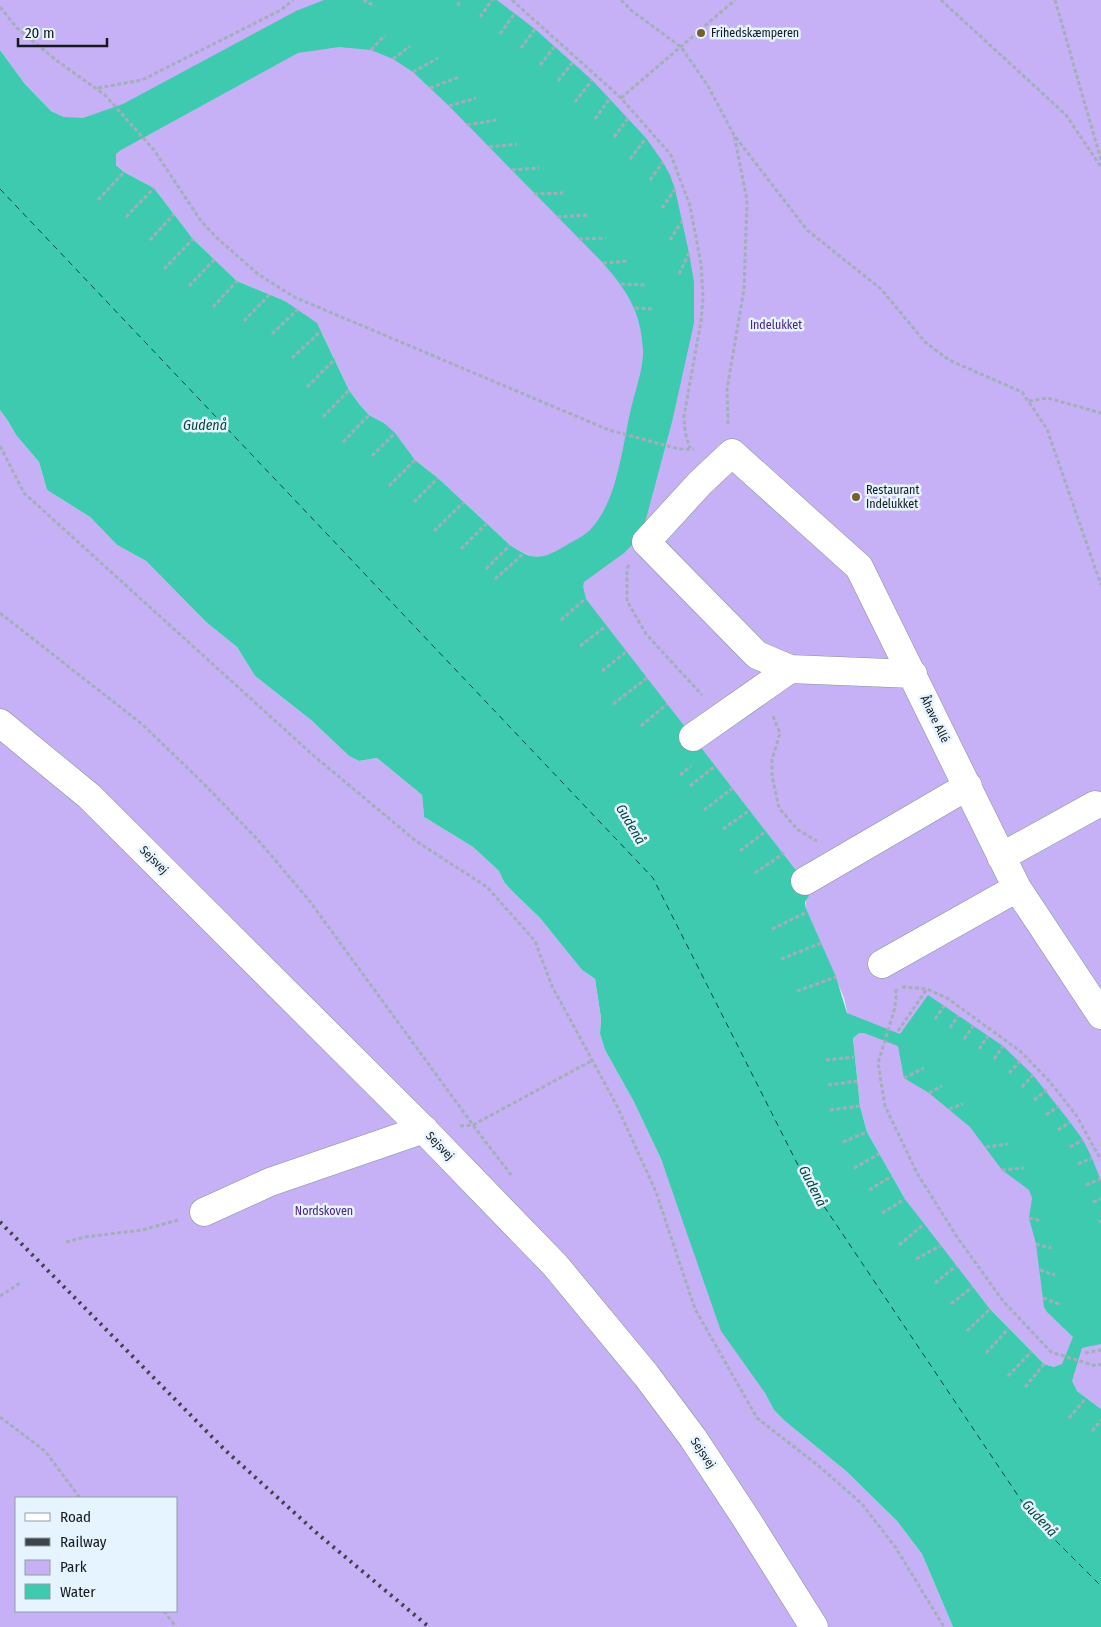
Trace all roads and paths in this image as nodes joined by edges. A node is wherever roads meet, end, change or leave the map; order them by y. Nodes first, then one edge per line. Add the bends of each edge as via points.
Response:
1 (293, 0) edge
2 (363, 0) edge
3 (460, 0) edge
4 (492, 0) edge
5 (512, 0) edge
6 (621, 0) edge
7 (735, 0) edge
8 (941, 0) edge
9 (1055, 0) edge
10 (375, 6) dead end
11 (458, 6) dead end
12 (0, 7) edge
13 (515, 13) dead end
14 (480, 17) dead end
15 (535, 29) dead end
16 (500, 34) dead end
17 (385, 36) dead end
18 (410, 46) dead end
19 (555, 46) dead end
20 (681, 47) junction
21 (521, 48) dead end
22 (371, 50) dead end
23 (438, 58) dead end
24 (393, 59) dead end
25 (573, 62) dead end
26 (540, 65) dead end
27 (413, 72) dead end
28 (459, 77) dead end
29 (592, 80) dead end
30 (558, 81) dead end
31 (98, 88) junction
32 (430, 88) dead end
33 (476, 98) dead end
34 (610, 98) dead end
35 (621, 98) junction
36 (575, 102) dead end
37 (449, 106) dead end
38 (628, 118) dead end
39 (595, 119) dead end
40 (496, 120) dead end
41 (467, 125) dead end
42 (734, 135) junction
43 (614, 137) dead end
44 (646, 138) dead end
45 (517, 144) dead end
46 (489, 147) dead end
47 (630, 159) dead end
48 (1101, 160) edge
49 (663, 162) dead end
50 (1101, 167) edge
51 (539, 168) dead end
52 (512, 170) dead end
53 (124, 172) dead end
54 (650, 180) dead end
55 (154, 188) dead end
56 (674, 189) dead end
57 (563, 193) dead end
58 (534, 194) dead end
59 (98, 200) dead end
60 (662, 208) dead end
61 (174, 214) dead end
62 (588, 215) dead end
63 (126, 217) dead end
64 (556, 217) dead end
65 (682, 221) dead end
66 (606, 238) dead end
67 (193, 239) dead end
68 (579, 239) dead end
69 (150, 240) dead end
70 (670, 240) dead end
71 (689, 253) dead end
72 (215, 259) dead end
73 (628, 261) dead end
74 (603, 263) dead end
75 (164, 269) dead end
76 (679, 274) dead end
77 (237, 281) dead end
78 (621, 284) dead end
79 (644, 284) dead end
80 (189, 286) dead end
81 (270, 294) dead end
82 (213, 307) dead end
83 (635, 308) dead end
84 (298, 309) dead end
85 (652, 309) dead end
86 (244, 320) dead end
87 (321, 330) dead end
88 (272, 334) dead end
89 (292, 358) dead end
90 (335, 359) dead end
91 (307, 387) dead end
92 (349, 390) dead end
93 (1029, 402) junction
94 (1101, 413) edge
95 (368, 415) dead end
96 (323, 418) dead end
97 (395, 433) dead end
98 (343, 442) dead end
99 (0, 446) edge
100 (732, 453) junction
101 (372, 456) dead end
102 (415, 460) dead end
103 (438, 478) dead end
104 (389, 486) dead end
105 (414, 502) dead end
106 (464, 502) dead end
107 (486, 524) dead end
108 (434, 531) dead end
109 (646, 542) junction
110 (510, 545) dead end
111 (462, 549) dead end
112 (523, 554) dead end
113 (486, 569) dead end
114 (496, 579) dead end
115 (1101, 585) edge
116 (586, 599) dead end
117 (0, 613) edge
118 (561, 620) dead end
119 (606, 626) dead end
120 (580, 646) dead end
121 (626, 652) dead end
122 (790, 669) junction
123 (602, 671) dead end
124 (913, 674) junction
125 (646, 678) dead end
126 (707, 694) dead end
127 (755, 694) junction
128 (613, 704) dead end
129 (668, 704) dead end
130 (0, 723) edge
131 (641, 726) dead end
132 (693, 737) dead end
133 (716, 766) dead end
134 (690, 786) dead end
135 (968, 786) junction
136 (733, 788) dead end
137 (1095, 805) dead end
138 (704, 810) dead end
139 (750, 810) dead end
140 (724, 829) dead end
141 (766, 831) dead end
142 (740, 851) dead end
143 (784, 852) dead end
144 (1001, 857) junction
145 (837, 862) junction
146 (755, 873) dead end
147 (805, 881) dead end
148 (1017, 888) junction
149 (807, 912) dead end
150 (772, 930) dead end
151 (821, 943) dead end
152 (781, 959) dead end
153 (882, 964) dead end
154 (836, 977) dead end
155 (926, 989) junction
156 (797, 991) dead end
157 (944, 1006) dead end
158 (958, 1016) dead end
159 (1101, 1016) edge
160 (935, 1019) dead end
161 (973, 1026) dead end
162 (950, 1028) dead end
163 (898, 1031) dead end
164 (988, 1036) dead end
165 (964, 1039) dead end
166 (1003, 1046) dead end
167 (979, 1049) dead end
168 (854, 1056) dead end
169 (994, 1059) dead end
170 (593, 1060) junction
171 (826, 1060) dead end
172 (1020, 1061) dead end
173 (924, 1068) dead end
174 (1009, 1073) dead end
175 (1033, 1075) dead end
176 (904, 1078) dead end
177 (857, 1081) dead end
178 (828, 1085) dead end
179 (942, 1086) dead end
180 (1022, 1087) dead end
181 (1047, 1090) dead end
182 (929, 1093) dead end
183 (1034, 1100) dead end
184 (963, 1104) dead end
185 (860, 1106) dead end
186 (1059, 1106) dead end
187 (949, 1109) dead end
188 (830, 1110) dead end
189 (1046, 1115) dead end
190 (1070, 1122) dead end
191 (473, 1125) junction
192 (424, 1129) junction
193 (1058, 1130) dead end
194 (867, 1132) dead end
195 (1083, 1140) dead end
196 (843, 1142) dead end
197 (1008, 1144) dead end
198 (986, 1147) dead end
199 (1070, 1148) dead end
200 (879, 1154) dead end
201 (1092, 1158) dead end
202 (1101, 1160) edge
203 (1078, 1164) dead end
204 (854, 1168) dead end
205 (1024, 1168) dead end
206 (1002, 1170) dead end
207 (892, 1176) dead end
208 (1100, 1179) edge
209 (516, 1182) dead end
210 (1086, 1185) dead end
211 (870, 1190) dead end
212 (905, 1199) dead end
213 (1101, 1199) edge
214 (1093, 1202) dead end
215 (204, 1212) joint
216 (882, 1213) dead end
217 (1029, 1218) dead end
218 (1042, 1220) dead end
219 (924, 1224) dead end
220 (66, 1242) dead end
221 (1036, 1244) dead end
222 (899, 1245) dead end
223 (940, 1246) dead end
224 (1051, 1248) dead end
225 (916, 1259) dead end
226 (956, 1266) dead end
227 (1040, 1270) dead end
228 (1055, 1275) dead end
229 (20, 1283) dead end
230 (935, 1283) dead end
231 (972, 1287) dead end
232 (0, 1296) edge
233 (1043, 1298) dead end
234 (951, 1304) dead end
235 (1059, 1304) dead end
236 (990, 1309) dead end
237 (1008, 1328) dead end
238 (966, 1331) dead end
239 (1101, 1350) edge
240 (1032, 1351) dead end
241 (986, 1353) dead end
242 (1085, 1353) dead end
243 (1044, 1364) dead end
244 (1101, 1364) edge
245 (1008, 1376) dead end
246 (1025, 1388) dead end
247 (1086, 1398) dead end
248 (0, 1418) edge
249 (1069, 1418) dead end
250 (1101, 1420) edge
251 (1092, 1430) dead end
252 (79, 1497) edge
253 (165, 1612) edge
254 (176, 1627) edge
255 (814, 1627) edge
256 (944, 1627) edge

1 - 31 path via 281,10 142,80
2 - 10 path
3 - 11 path
4 - 14 path
5 - 35 path
6 - 20 path
7 - 20 path
8 - 50 path via 1066,115
9 - 48 path
12 - 31 path via 17,28
13 - 16 path
15 - 21 path
17 - 22 path
18 - 24 path
19 - 26 path
20 - 35 path
20 - 42 path via 708,86
23 - 27 path
25 - 30 path
28 - 32 path
29 - 36 path
31 - 35 path via 154,150 201,222 258,274 294,297 610,430 678,449 690,448 684,432 684,416 703,298 701,264 690,206 670,155
33 - 37 path
34 - 39 path
38 - 43 path
40 - 41 path
42 - 93 path via 807,230 881,289 925,342 949,360 1022,392
42 - 100 path via 747,200 744,289 726,389
44 - 47 path
45 - 46 path
49 - 54 path
51 - 52 path
53 - 59 path
55 - 63 path
56 - 60 path
57 - 58 path
61 - 69 path
62 - 64 path
65 - 70 path
66 - 68 path
67 - 75 path
71 - 76 path
72 - 80 path
73 - 74 path
77 - 82 path
78 - 79 path
81 - 86 path
83 - 85 path
84 - 88 path
87 - 89 path
90 - 91 path
92 - 96 path
93 - 94 path via 1048,398
93 - 115 path via 1047,428
95 - 98 path
97 - 101 path
99 - 170 path via 24,493 285,730 416,841 487,887 535,940 552,986
100 - 109 street
100 - 124 street, Åhave Allé via 859,567
102 - 104 path
103 - 105 path
106 - 108 path
107 - 111 path
109 - 122 street via 756,655
109 - 126 path via 627,568 627,601 646,634 701,695
110 - 113 path
112 - 114 path
116 - 118 path
117 - 191 path via 142,725 258,840 308,899
119 - 120 path
121 - 123 path
122 - 124 street
122 - 127 street
124 - 135 street, Åhave Allé
125 - 128 path
127 - 132 street
127 - 145 path via 772,715 780,733 772,760 779,808 798,830 834,850
129 - 131 path
130 - 192 street, Sejsvej via 89,796
133 - 134 path
135 - 144 street, Åhave Allé
135 - 145 street
136 - 138 path
137 - 144 street
139 - 140 path
141 - 142 path
143 - 146 path
144 - 148 street, Åhave Allé
145 - 147 street
148 - 153 street
148 - 159 street, Åhave Allé
149 - 150 path
151 - 152 path
154 - 156 path
155 - 163 path
155 - 202 path via 969,1013 1036,1066 1076,1115
155 - 244 path via 896,986 894,1012 878,1063 885,1106 917,1173 1003,1301 1051,1352 1096,1366
157 - 160 path
158 - 162 path
161 - 165 path
164 - 167 path
166 - 169 path
168 - 171 path
170 - 191 path
170 - 256 path via 656,1192 694,1309 757,1418 862,1504 896,1548
172 - 174 path
173 - 176 path
175 - 180 path
177 - 178 path
179 - 182 path
181 - 183 path
184 - 187 path
185 - 188 path
186 - 189 path
190 - 193 path
191 - 192 path
191 - 209 path
192 - 215 street via 270,1182
192 - 255 street, Sejsvej via 555,1265 646,1375 693,1438
194 - 196 path
195 - 199 path
197 - 198 path
200 - 204 path
201 - 203 path
205 - 206 path
207 - 211 path
208 - 210 path
212 - 216 path
213 - 214 path
215 - 220 path via 142,1230
217 - 218 path
219 - 222 path
221 - 224 path
223 - 225 path
226 - 230 path
227 - 228 path
229 - 232 path
231 - 234 path
233 - 235 path
236 - 238 path
237 - 241 path
239 - 242 path
240 - 245 path
243 - 246 path
247 - 249 path
248 - 252 path via 45,1451
250 - 251 path
253 - 254 path

